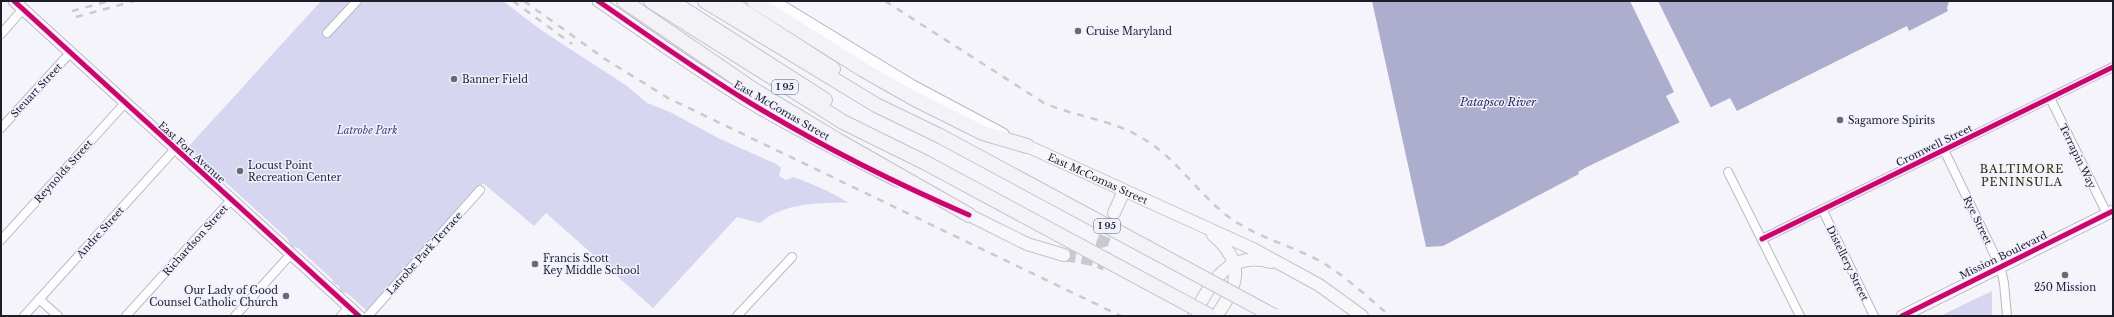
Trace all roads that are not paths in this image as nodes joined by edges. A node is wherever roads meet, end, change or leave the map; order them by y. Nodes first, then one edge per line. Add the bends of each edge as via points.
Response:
1 (14, 1) edge
2 (357, 1) edge
3 (598, 1) edge
4 (624, 1) edge
5 (651, 1) edge
6 (671, 1) edge
7 (705, 1) edge
8 (728, 1) edge
9 (754, 1) edge
10 (773, 1) edge
11 (23, 9) junction
12 (327, 33) dead end
13 (1, 34) edge
14 (70, 53) junction
15 (2113, 67) edge
16 (2050, 98) junction
17 (125, 103) junction
18 (1, 128) edge
19 (940, 136) junction
20 (1027, 146) junction
21 (175, 149) junction
22 (1944, 150) junction
23 (926, 163) junction
24 (1728, 172) dead end
25 (480, 190) dead end
26 (1124, 191) junction
27 (231, 200) junction
28 (1822, 209) junction
29 (1114, 213) tunnel mouth
30 (2110, 213) edge
31 (969, 215) junction
32 (1204, 227) junction
33 (1762, 239) junction
34 (1, 240) edge
35 (291, 254) junction
36 (1064, 255) tunnel mouth
37 (792, 256) dead end
38 (1235, 263) junction
39 (2000, 266) junction
40 (1285, 267) junction
41 (39, 299) junction
42 (349, 307) junction
43 (24, 316) edge
44 (58, 316) edge
45 (126, 316) edge
46 (235, 316) edge
47 (341, 316) edge
48 (359, 316) edge
49 (368, 316) edge
50 (737, 316) edge
51 (1194, 316) edge
52 (1210, 316) edge
53 (1216, 316) edge
54 (1274, 316) edge
55 (1362, 316) edge
56 (1800, 316) edge
57 (1874, 316) edge
58 (1902, 316) edge
59 (2007, 316) edge

1 - 11 street, East Fort Avenue
2 - 12 street
3 - 31 street, East McComas Street via 752,104 841,153 933,200
4 - 31 highway via 754,90 839,142
5 - 23 highway, I 95 via 843,122
6 - 23 highway, I 95
7 - 19 highway, I 95 via 876,105
8 - 19 highway, I 95
9 - 20 highway via 913,98 983,133
10 - 20 street, East McComas Street via 911,86
11 - 13 street
11 - 14 street, East Fort Avenue
14 - 17 street, East Fort Avenue
14 - 18 street, Steuart Street
15 - 16 street, Cromwell Street
16 - 22 street, Cromwell Street
16 - 30 street, Terrapin Way
17 - 21 street, East Fort Avenue
17 - 34 street, Reynolds Street
19 - 54 highway, I 95, bridge
20 - 26 main road, East McComas Street
21 - 27 street, East Fort Avenue
21 - 41 street, Andre Street
22 - 28 street, Cromwell Street
22 - 39 street, Rye Street
23 - 52 highway, I 95, bridge
24 - 33 street
25 - 49 street, Latrobe Park Terrace
26 - 29 main road
26 - 32 main road, East McComas Street
27 - 35 street, East Fort Avenue
27 - 45 street, Richardson Street
28 - 33 street, Cromwell Street
28 - 57 street, Distellery Street
30 - 39 street, Mission Boulevard
31 - 36 main road, East McComas Street via 1027,244
32 - 38 main road via 1222,242
32 - 40 main road, East McComas Street
33 - 56 street
35 - 42 street, East Fort Avenue
35 - 46 street
37 - 50 street
38 - 40 main road via 1257,259
38 - 51 main road via 1213,281
38 - 53 main road via 1236,276 1231,295
39 - 58 street, Mission Boulevard
39 - 59 street, Rye Street
40 - 55 main road, East McComas Street via 1319,285
41 - 43 street, Andre Street
41 - 44 street
42 - 47 street
42 - 48 street, East Fort Avenue

